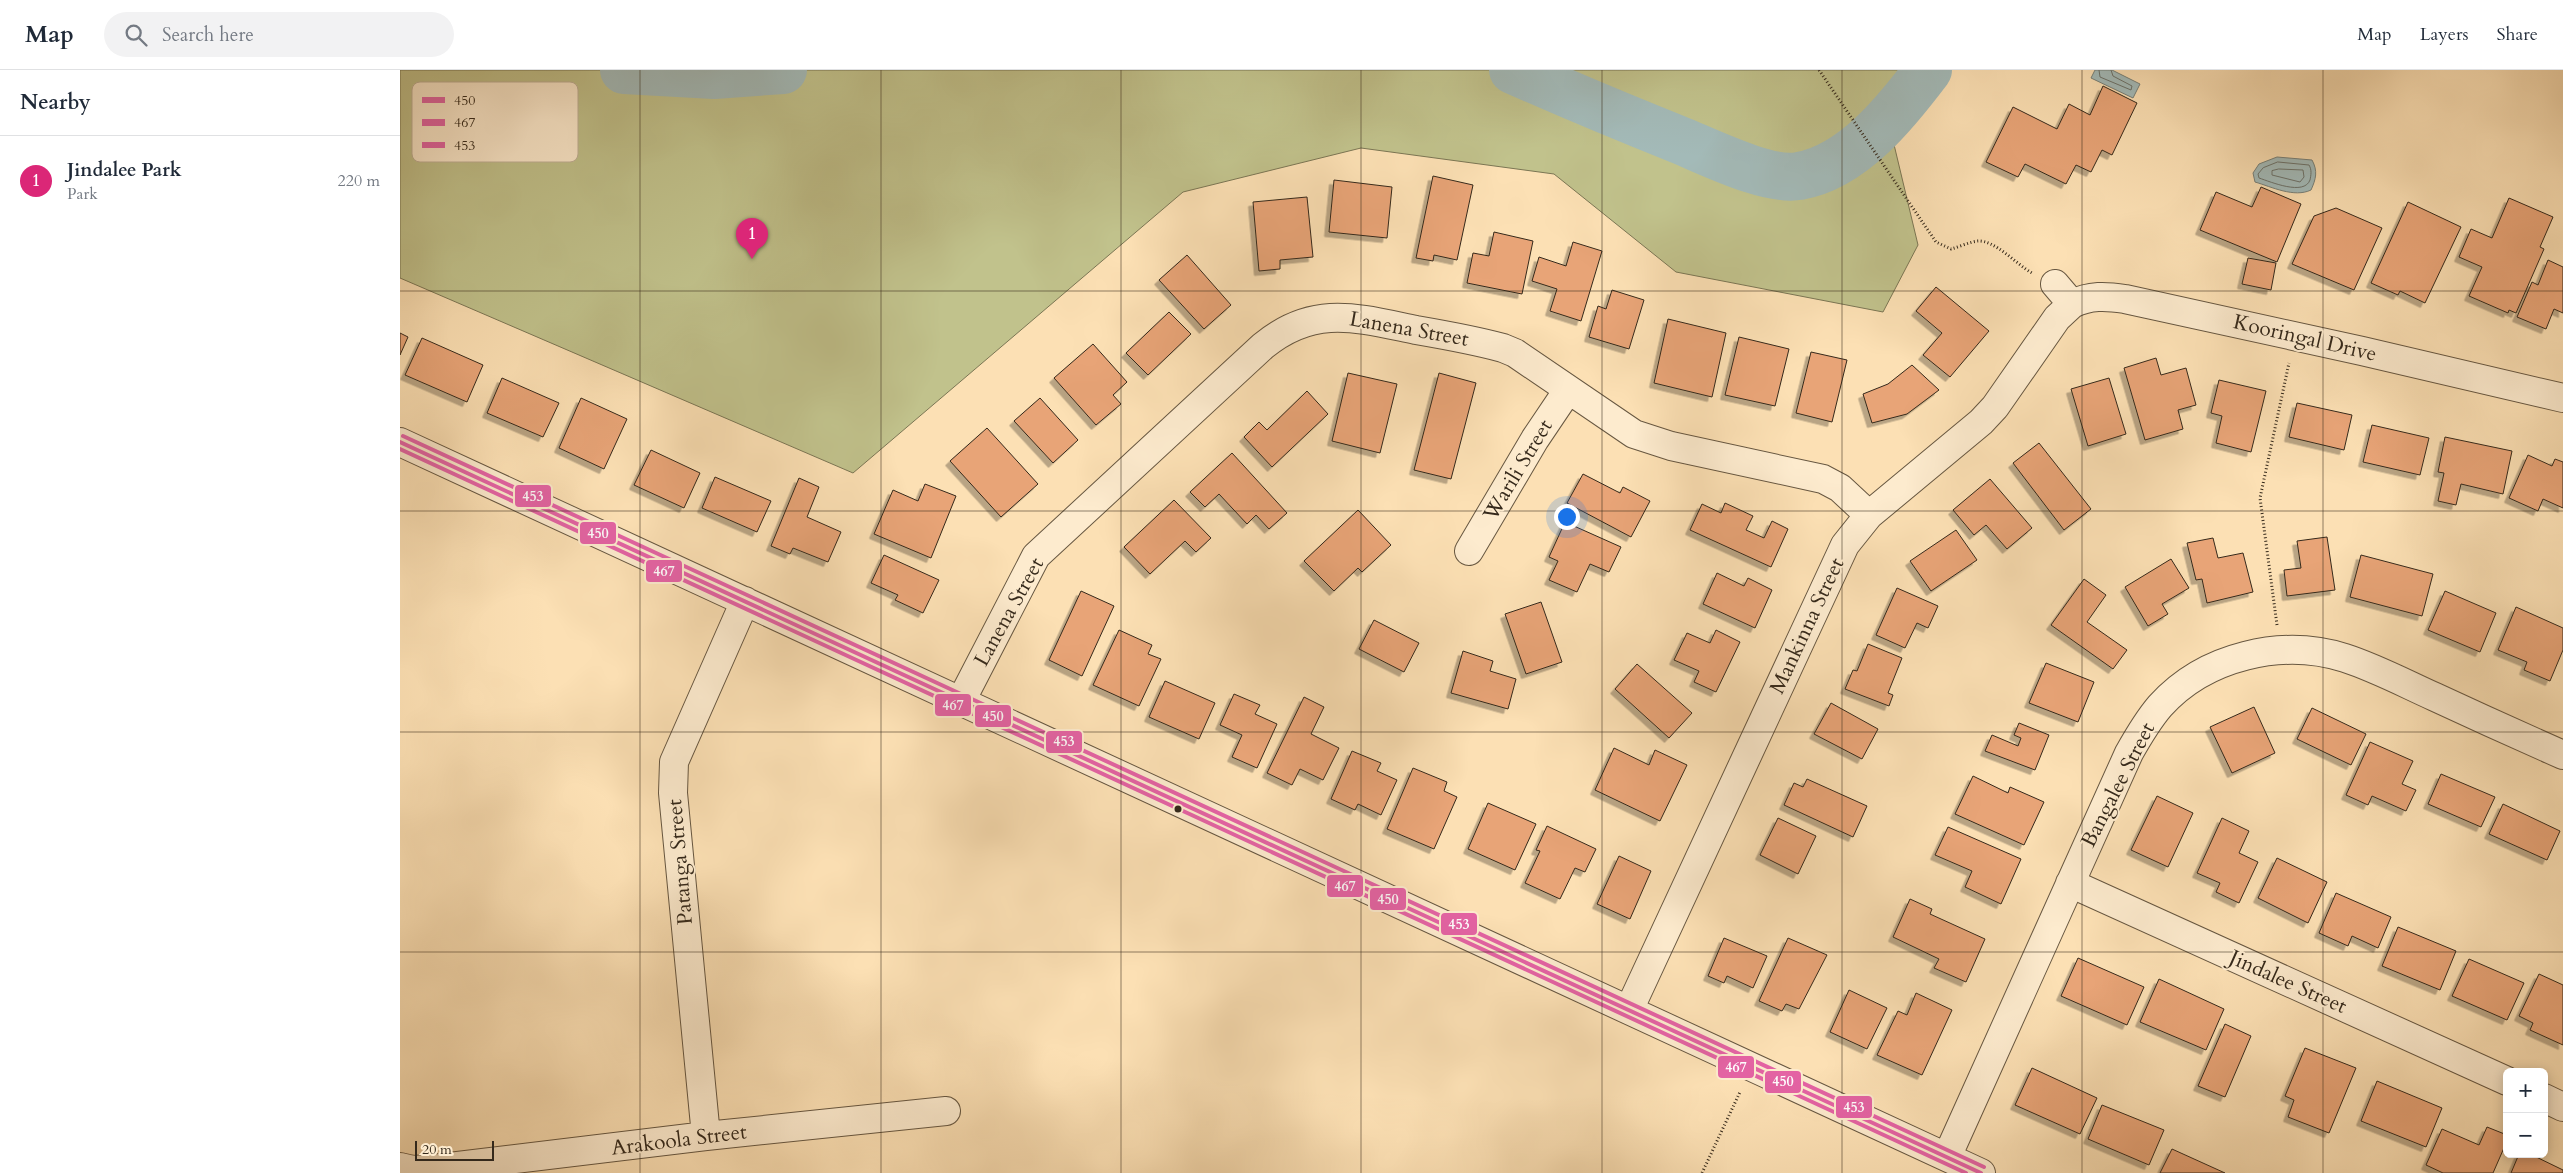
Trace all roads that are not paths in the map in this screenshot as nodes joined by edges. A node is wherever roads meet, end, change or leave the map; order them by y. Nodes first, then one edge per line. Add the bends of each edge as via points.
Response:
1 (2063, 294) joint
2 (1568, 390) junction
3 (2563, 398) edge
4 (400, 442) edge
5 (1869, 515) junction
6 (1469, 551) dead end
7 (745, 601) junction
8 (961, 701) junction
9 (2563, 755) edge
10 (2070, 883) junction
11 (1629, 1010) junction
12 (2503, 1079) edge
13 (2548, 1100) edge
14 (2563, 1106) edge
15 (946, 1111) dead end
16 (706, 1136) junction
17 (1947, 1157) junction
18 (408, 1170) edge
19 (1982, 1173) edge

1 - 3 street, Kooringal Drive via 2119,298
1 - 5 street, Mankinna Street via 2057,318 1995,407
2 - 5 street, Lanena Street via 1634,434 1671,446 1823,480 1840,488
2 - 6 street, Warili Street via 1534,440
2 - 8 street, Lanena Street via 1503,348 1371,320 1321,318 1281,332 1036,556
4 - 7 street
5 - 11 street, Mankinna Street via 1836,561
7 - 8 street
7 - 16 street, Patanga Street via 674,762 673,793
8 - 11 street
9 - 10 street, Bangalee Street via 2352,661 2312,651 2279,650 2239,657 2187,683 2149,720 2129,753
10 - 12 street, Jindalee Street
10 - 17 street, Bangalee Street
11 - 17 street
13 - 14 street
15 - 16 street, Arakoola Street
16 - 18 street, Arakoola Street
17 - 19 street

